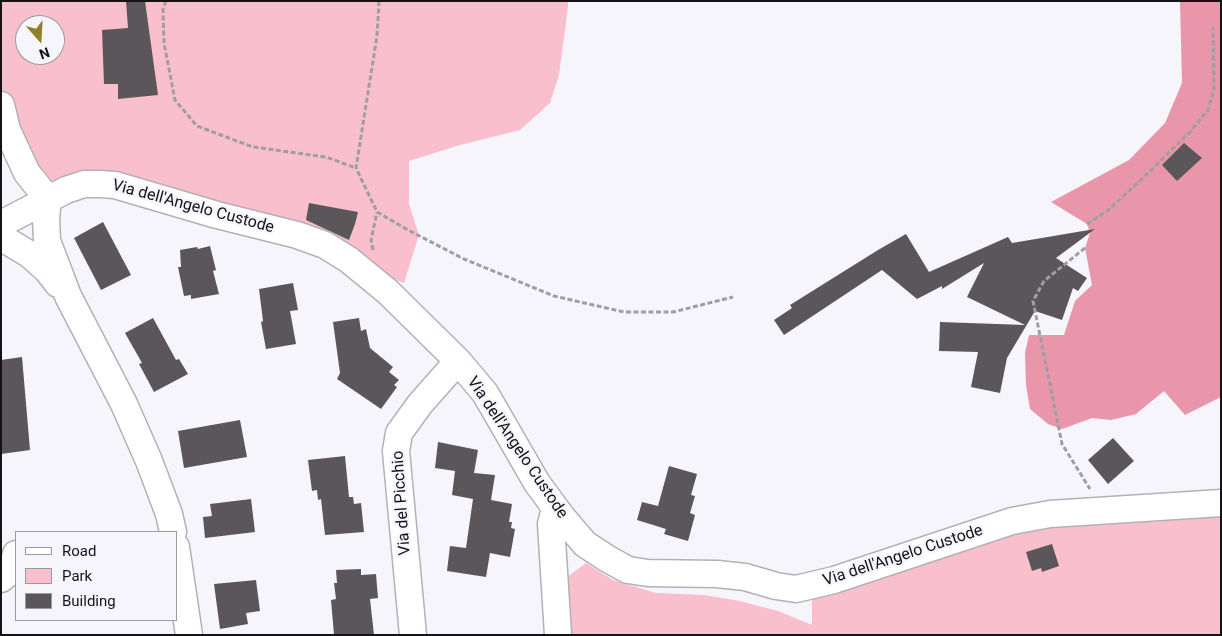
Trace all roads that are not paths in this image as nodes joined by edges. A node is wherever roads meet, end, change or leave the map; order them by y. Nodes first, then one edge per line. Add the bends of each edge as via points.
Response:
1 (1, 106) edge
2 (48, 199) junction
3 (1, 224) edge
4 (1, 240) edge
5 (68, 296) junction
6 (458, 361) junction
7 (1221, 503) edge
8 (555, 508) junction
9 (173, 531) edge
10 (15, 558) edge
11 (178, 561) edge
12 (1, 579) edge
13 (189, 635) edge
14 (412, 635) edge
15 (558, 635) edge

1 - 2 street via 7,130 27,173
2 - 3 street, Via dell'Angelo Custode
2 - 5 street via 47,242
2 - 6 street, Via dell'Angelo Custode via 84,184 115,185 325,245 388,292
4 - 5 street via 29,254
5 - 9 street via 135,428
6 - 8 street, Via dell'Angelo Custode via 485,393 536,483
6 - 14 street, Via del Picchio via 420,404 399,434 396,451
7 - 8 street, Via dell'Angelo Custode via 1050,514 1012,521 834,580 796,589 745,577 648,574 628,570 585,544
8 - 15 street via 551,524
10 - 12 street via 12,570
11 - 13 street

